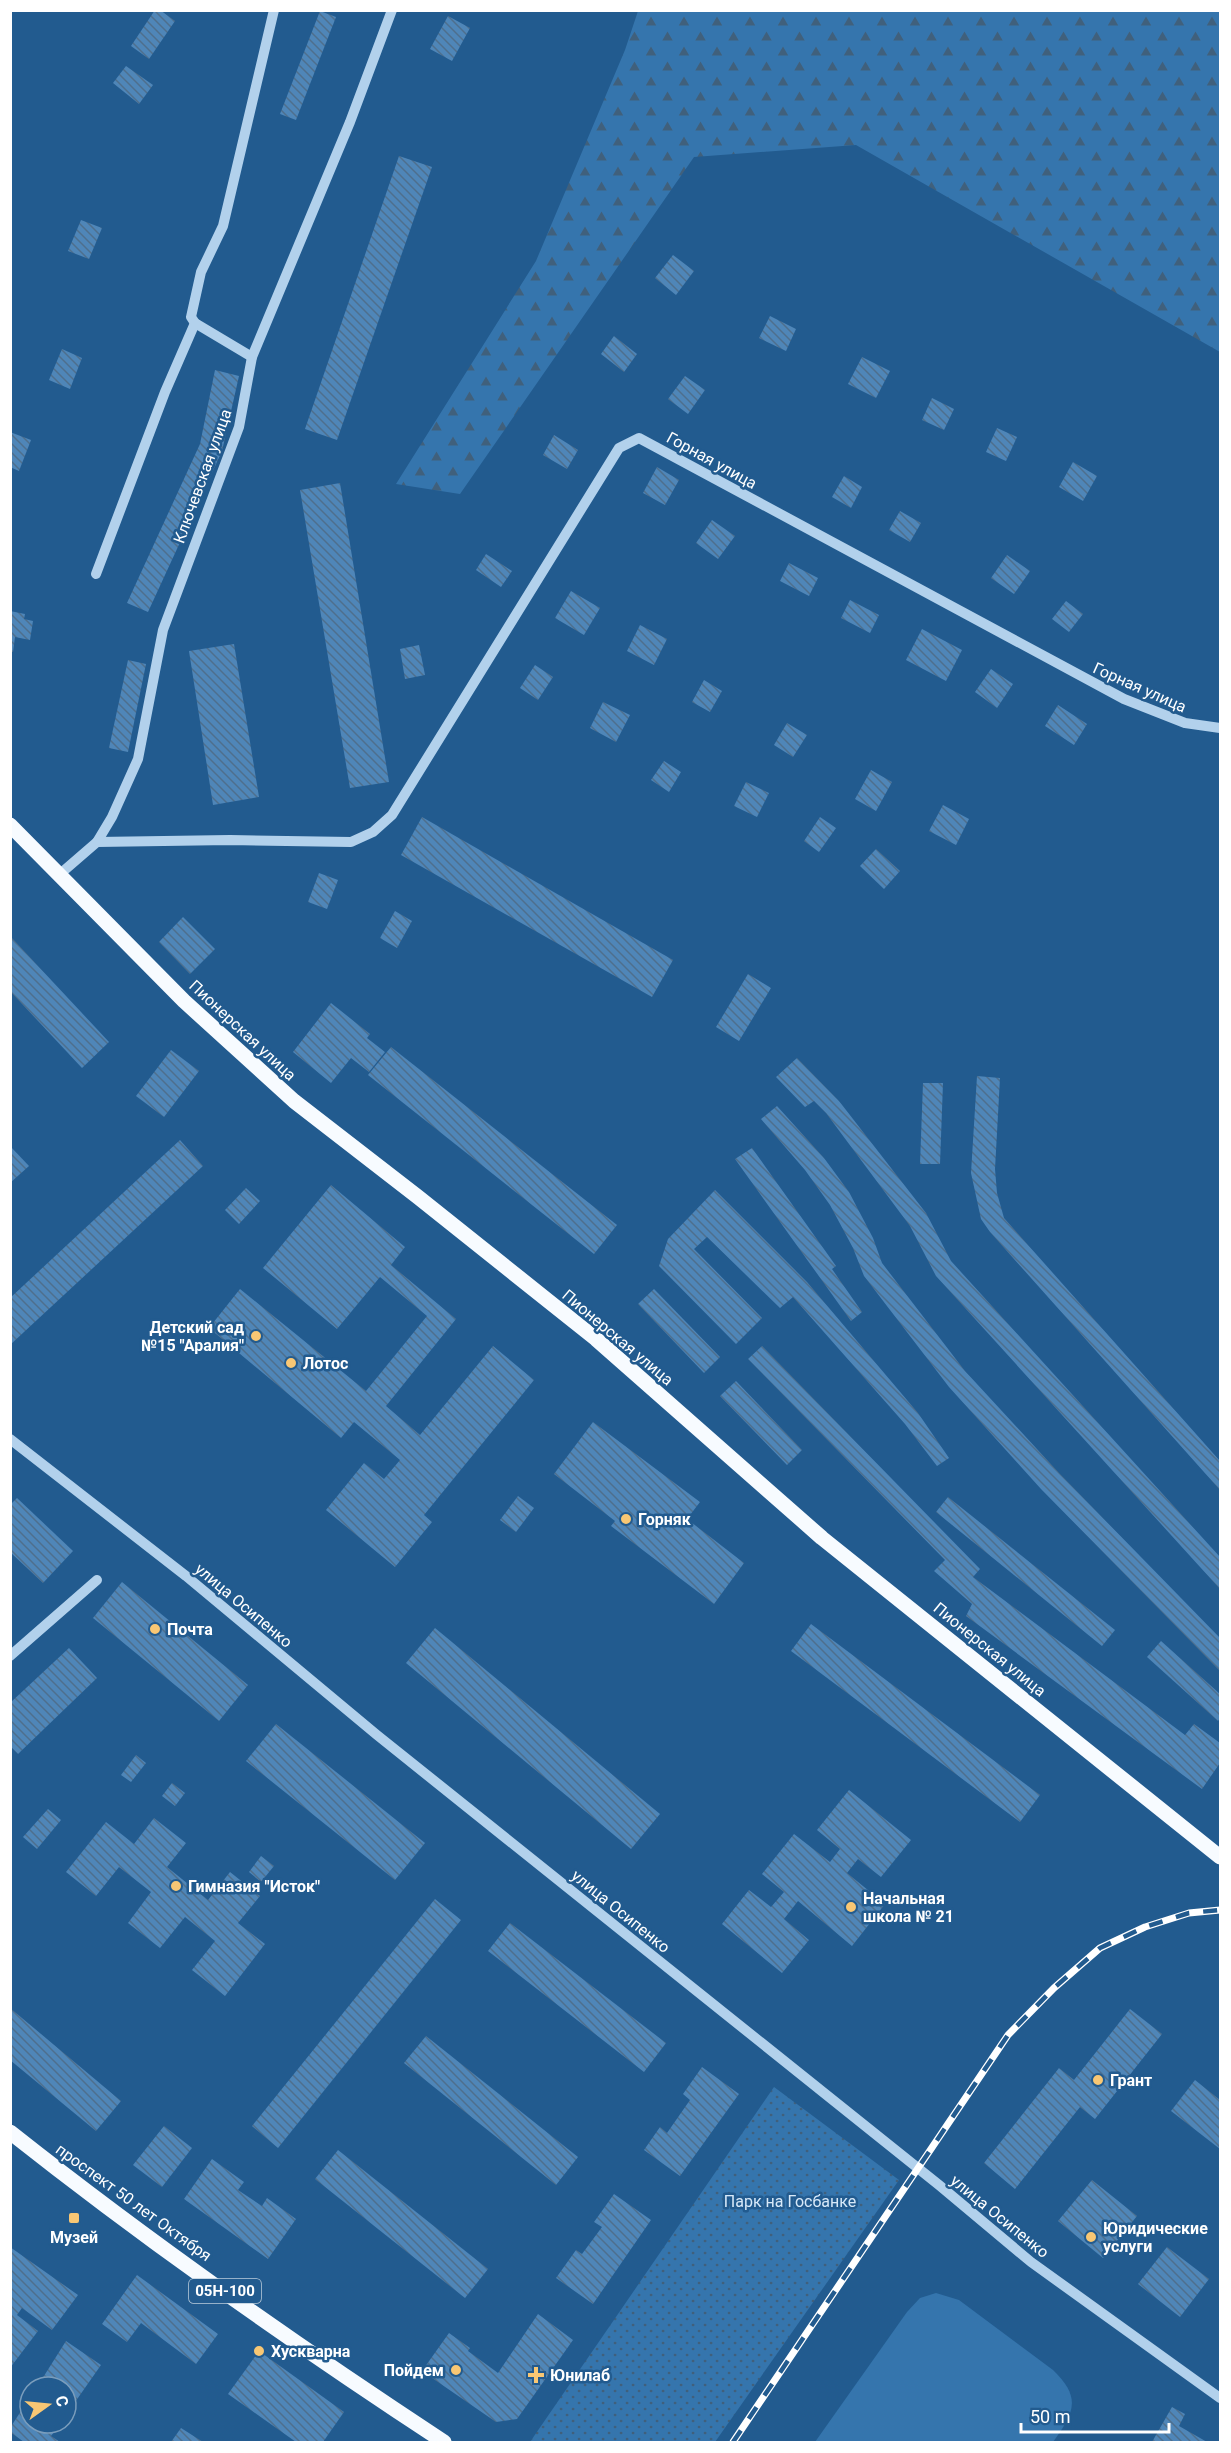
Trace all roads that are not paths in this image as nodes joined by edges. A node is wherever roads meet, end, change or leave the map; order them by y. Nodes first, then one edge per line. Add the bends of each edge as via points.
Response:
1 (274, 10) edge
2 (392, 10) edge
3 (195, 323) junction
4 (252, 357) junction
5 (96, 574) dead end
6 (1221, 728) edge
7 (10, 825) edge
8 (96, 842) junction
9 (60, 874) junction
10 (10, 1439) edge
11 (97, 1580) dead end
12 (10, 1656) edge
13 (1221, 1857) edge
14 (10, 2132) edge
15 (1221, 2398) edge
16 (444, 2442) edge

1 - 3 street via 223,226 201,272 191,317
2 - 4 street, Ключевская улица
3 - 4 street
3 - 5 street
4 - 8 street, Ключевская улица via 238,427 163,630 138,759
6 - 8 street, Горная улица via 1185,723 1124,699 639,438 619,448 392,815 373,832 351,842
7 - 9 main road, Пионерская улица
8 - 9 street, Ключевская улица
9 - 13 main road, Пионерская улица via 184,1001 294,1101 596,1340 822,1538
10 - 15 street, улица Осипенко via 186,1576 377,1735 1031,2262
11 - 12 street
14 - 16 main road, проспект 50 лет Октября / 05Н-100 via 152,2239

